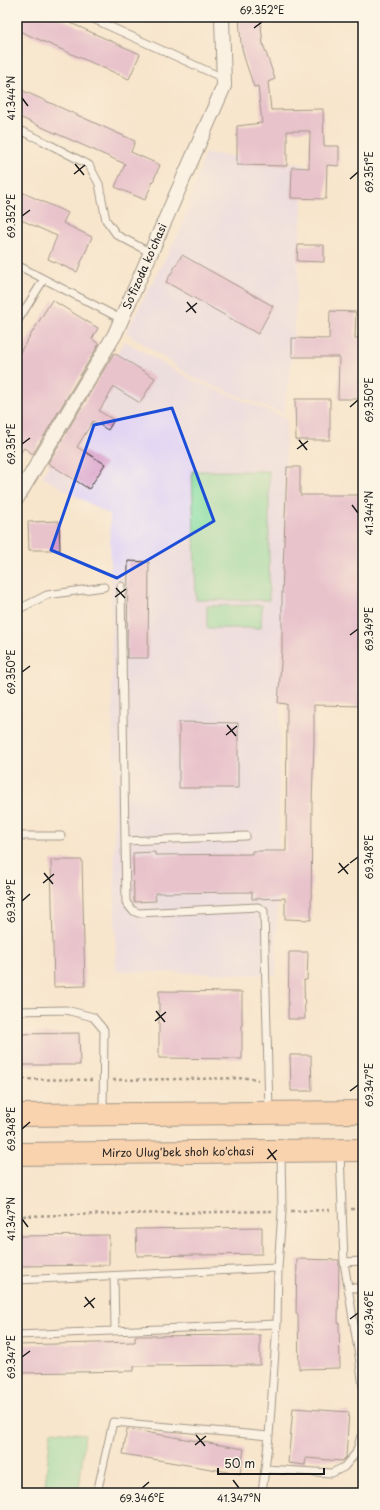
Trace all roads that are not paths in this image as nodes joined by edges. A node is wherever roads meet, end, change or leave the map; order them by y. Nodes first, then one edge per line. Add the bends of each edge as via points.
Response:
1 (89, 17) edge
2 (222, 17) edge
3 (223, 78) junction
4 (17, 129) edge
5 (151, 253) junction
6 (17, 265) edge
7 (44, 278) junction
8 (121, 319) junction
9 (17, 322) edge
10 (17, 498) edge
11 (104, 586) dead end
12 (121, 586) dead end
13 (17, 610) edge
14 (61, 836) dead end
15 (246, 836) dead end
16 (17, 837) edge
17 (125, 840) junction
18 (17, 1011) edge
19 (363, 1112) edge
20 (269, 1113) junction
21 (103, 1114) junction
22 (17, 1115) edge
23 (340, 1150) junction
24 (363, 1150) edge
25 (281, 1151) junction
26 (17, 1154) edge
27 (363, 1261) edge
28 (344, 1262) junction
29 (278, 1268) junction
30 (114, 1276) junction
31 (17, 1280) edge
32 (348, 1287) junction
33 (363, 1289) edge
34 (277, 1324) junction
35 (115, 1331) junction
36 (17, 1335) edge
37 (361, 1358) edge
38 (363, 1387) edge
39 (363, 1429) edge
40 (269, 1436) junction
41 (265, 1469) junction
42 (97, 1493) edge
43 (262, 1493) edge

1 - 3 lane
2 - 3 street, So'fizoda ko'chasi
3 - 5 street, So'fizoda ko'chasi via 224,86
4 - 5 lane via 89,165 99,184 106,220 117,235
5 - 8 street, So'fizoda ko'chasi
6 - 7 lane
7 - 8 lane
7 - 9 lane
8 - 10 street, So'fizoda ko'chasi via 111,341
11 - 13 lane via 47,595
12 - 17 lane
14 - 16 lane
15 - 17 lane
17 - 20 lane via 126,902 132,910 138,913 258,907 264,911
18 - 21 lane via 66,1010 93,1017 104,1030
19 - 20 main road
20 - 21 main road
21 - 22 main road
23 - 24 main road, Mirzo Ulug'bek shoh ko'chasi
23 - 25 main road, Mirzo Ulug'bek shoh ko'chasi
23 - 28 lane
25 - 26 main road, Mirzo Ulug'bek shoh ko'chasi
25 - 29 lane via 282,1211
27 - 28 lane
28 - 32 lane
29 - 30 lane
29 - 34 lane
30 - 31 lane
30 - 35 lane
32 - 33 lane
32 - 37 lane
34 - 35 lane
34 - 40 lane
35 - 36 lane
37 - 38 lane
39 - 41 lane via 356,1453 344,1467 332,1473
40 - 41 lane
40 - 42 lane via 113,1422
41 - 43 lane

